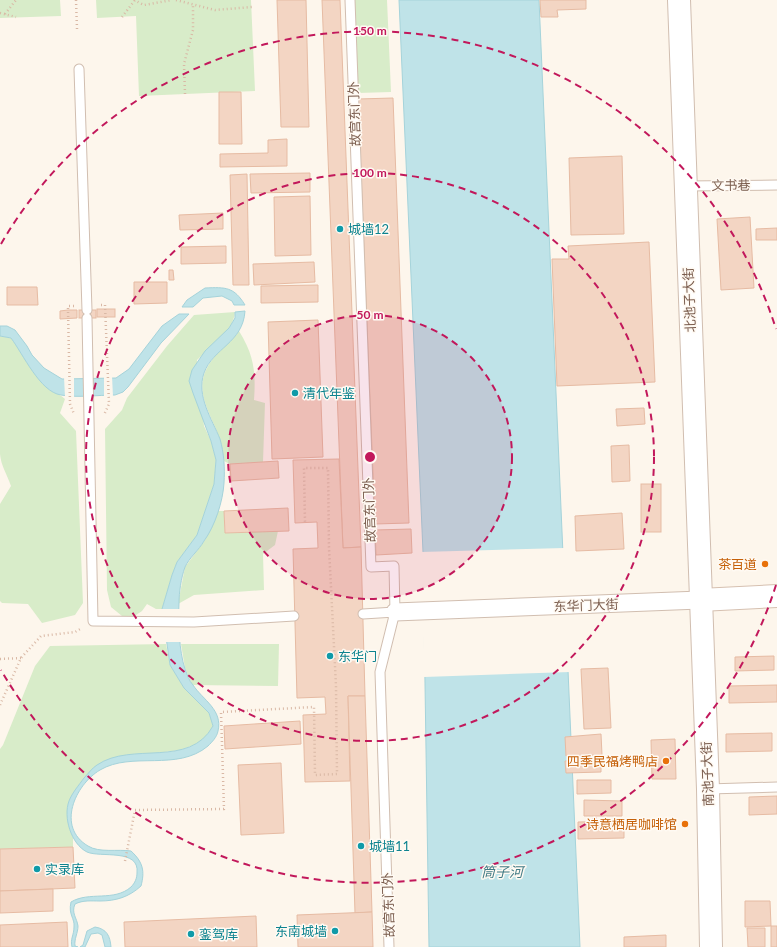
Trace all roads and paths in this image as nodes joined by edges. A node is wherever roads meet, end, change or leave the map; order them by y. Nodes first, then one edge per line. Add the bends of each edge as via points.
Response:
1 (16, 0) edge
2 (76, 0) edge
3 (134, 0) edge
4 (172, 0) edge
5 (176, 0) edge
6 (350, 0) edge
7 (679, 0) edge
8 (193, 6) junction
9 (252, 7) dead end
10 (0, 13) edge
11 (6, 14) junction
12 (16, 17) dead end
13 (122, 17) dead end
14 (77, 29) dead end
15 (78, 68) dead end
16 (185, 94) dead end
17 (777, 185) edge
18 (685, 186) junction
19 (106, 309) dead end
20 (68, 310) dead end
21 (70, 404) dead end
22 (109, 404) dead end
23 (305, 523) dead end
24 (777, 596) edge
25 (700, 600) junction
26 (395, 612) junction
27 (363, 614) dead end
28 (294, 616) dead end
29 (93, 621) junction
30 (21, 658) junction
31 (0, 660) edge
32 (0, 705) edge
33 (777, 787) edge
34 (708, 789) junction
35 (125, 861) dead end
36 (389, 947) edge
37 (711, 947) edge

1 - 11 path
2 - 14 path
3 - 4 path via 144,6
3 - 13 path
5 - 8 path
6 - 26 lane, 故宫东门外 via 371,567 394,566
7 - 18 street, 北池子大街
8 - 9 path via 215,10
8 - 16 path via 193,30 184,64
10 - 11 path
11 - 12 path
15 - 29 lane via 87,314
17 - 18 lane, 文书巷
18 - 25 street, 北池子大街
19 - 22 path
20 - 21 path
23 - 35 path via 304,468 328,468 337,774 315,775 314,707 221,712 224,809 135,810
24 - 25 street, 东华门大街
25 - 26 street, 东华门大街
25 - 34 street, 南池子大街
26 - 27 lane
26 - 36 lane, 故宫东门外 via 380,672
28 - 29 lane via 194,622
29 - 30 path via 75,632 41,636
30 - 31 path
30 - 32 path
33 - 34 lane
34 - 37 street, 南池子大街

